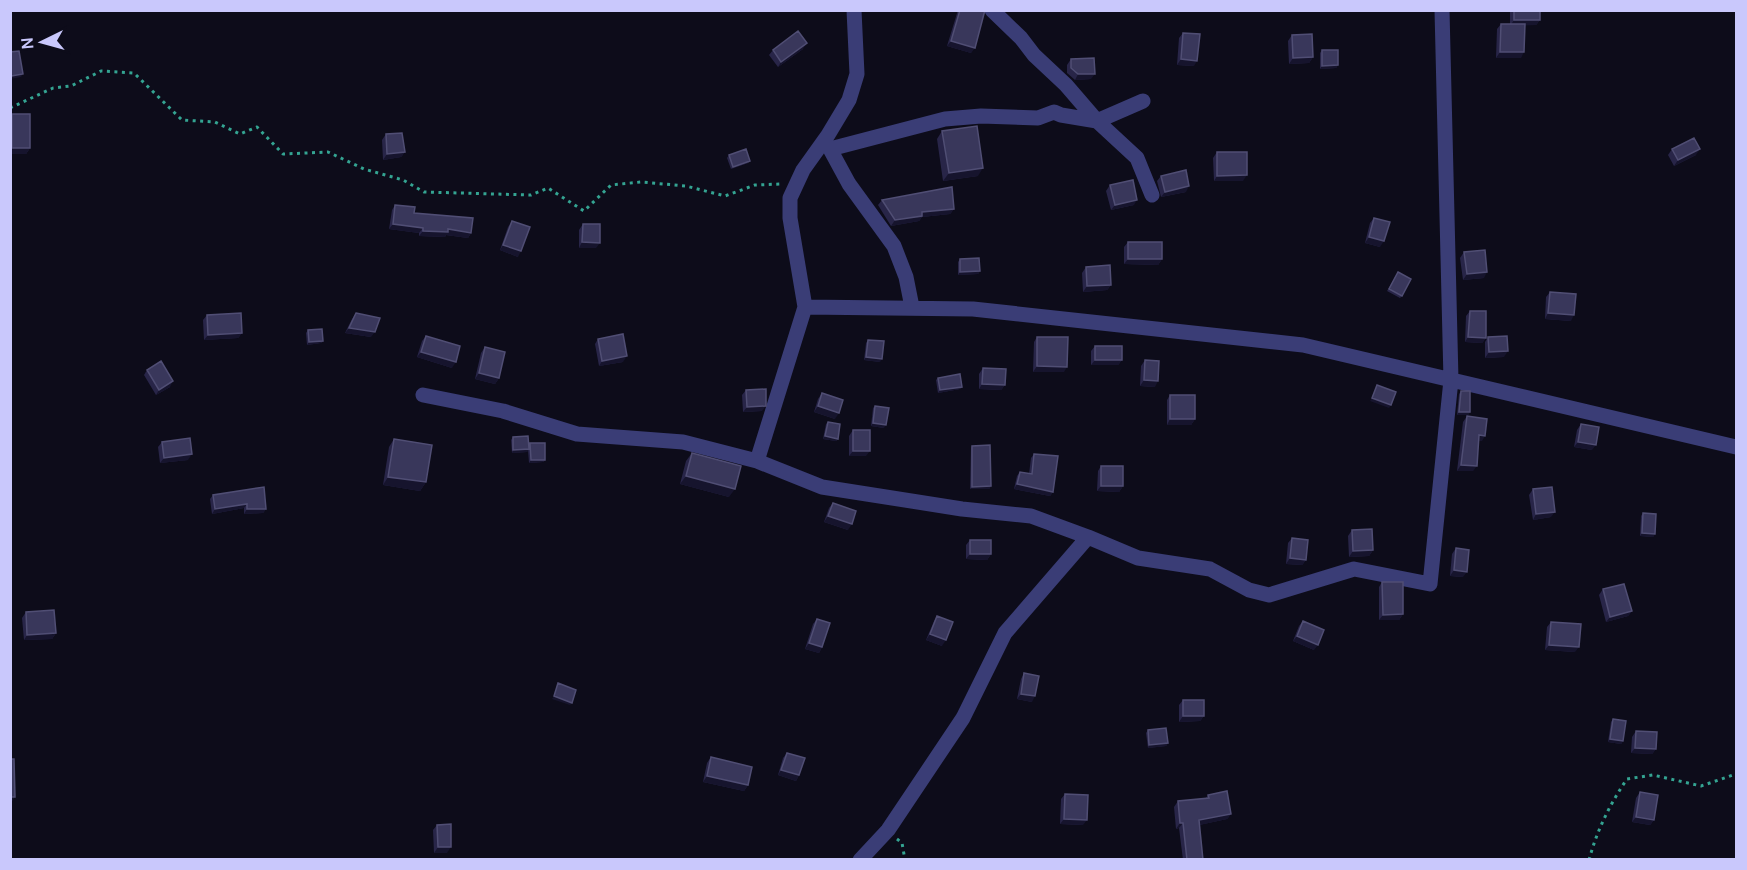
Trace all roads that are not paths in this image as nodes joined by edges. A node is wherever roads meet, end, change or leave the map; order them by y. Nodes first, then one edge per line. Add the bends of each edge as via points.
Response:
1 (854, 10) edge
2 (992, 10) edge
3 (1442, 10) edge
4 (1143, 101) dead end
5 (1097, 121) junction
6 (827, 145) junction
7 (1152, 195) dead end
8 (805, 307) junction
9 (912, 307) junction
10 (1451, 380) junction
11 (423, 394) dead end
12 (1737, 447) edge
13 (757, 461) junction
14 (1088, 537) junction
15 (860, 860) edge

1 - 6 street via 857,74
2 - 5 street
3 - 10 street
4 - 5 street
5 - 6 street via 1054,112 1038,117 945,119
5 - 7 street via 1137,158
6 - 8 street via 803,170 790,198
6 - 9 street via 849,184 894,246
8 - 9 street
8 - 13 street
9 - 10 street via 973,309 1303,345
10 - 12 street
10 - 14 street via 1430,584 1354,569 1269,595 1249,590 1210,569 1138,558
11 - 13 street via 503,411 577,434 683,442
13 - 14 street via 822,487 1031,516
14 - 15 street via 1005,633 963,718 888,830

